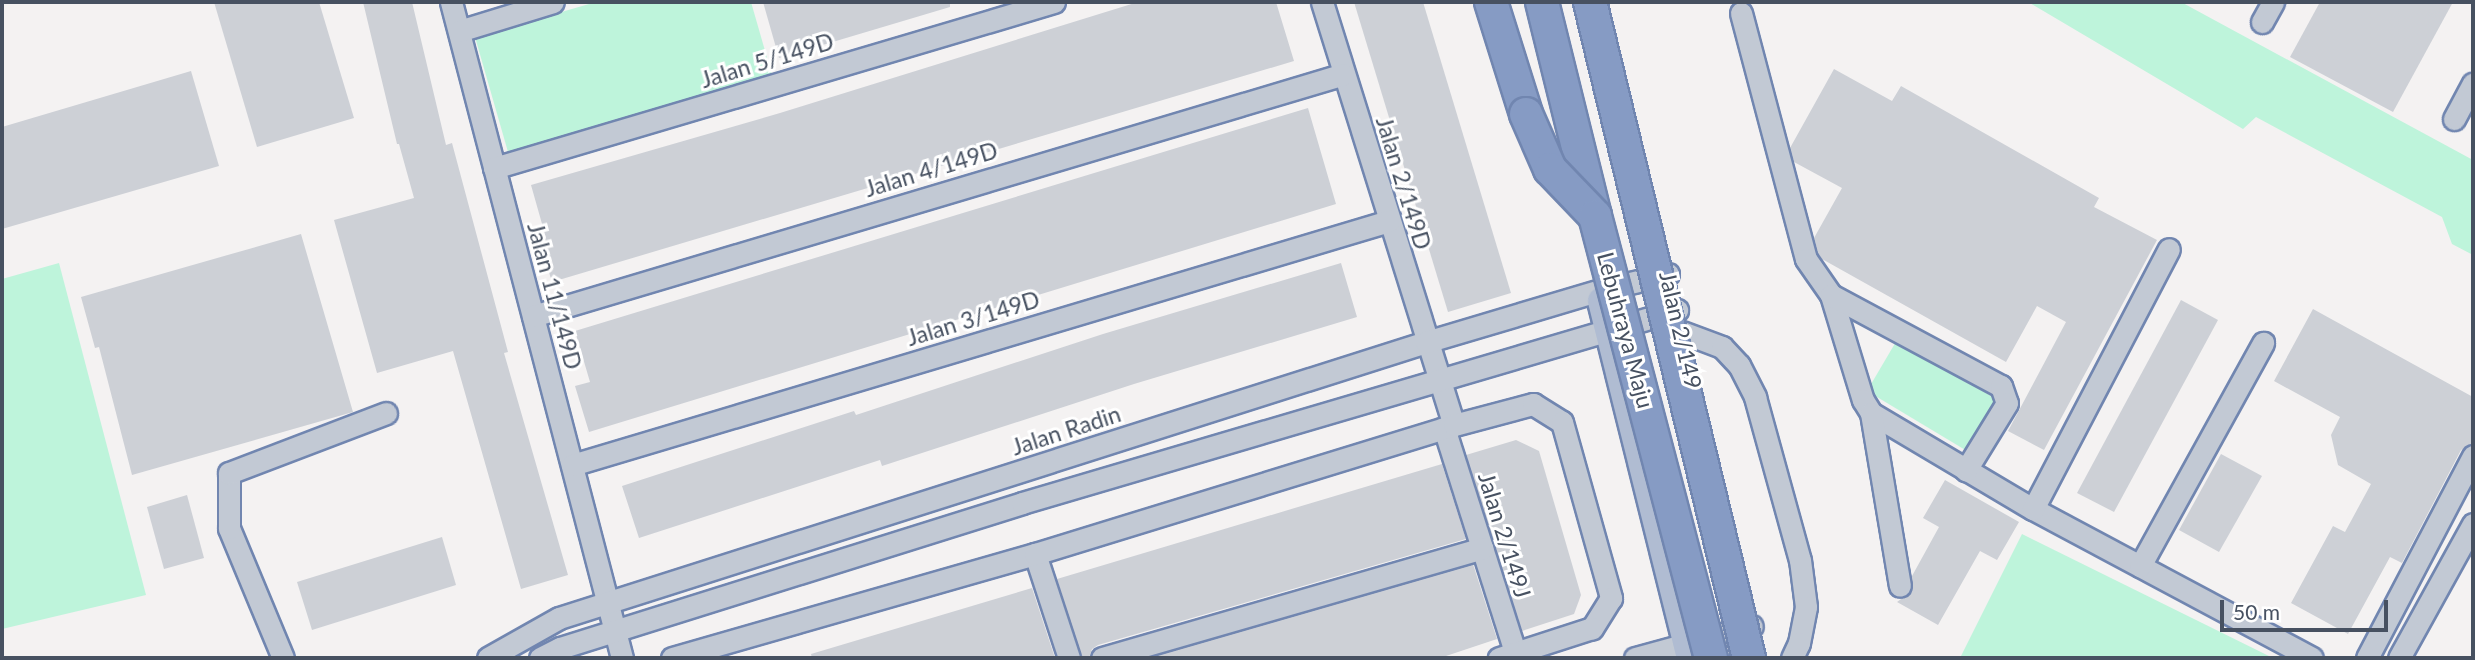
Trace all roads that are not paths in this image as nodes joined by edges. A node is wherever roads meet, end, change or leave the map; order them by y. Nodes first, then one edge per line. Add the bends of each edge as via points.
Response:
1 (451, 2) edge
2 (553, 2) edge
3 (1054, 2) edge
4 (1322, 2) edge
5 (1491, 2) edge
6 (1530, 2) edge
7 (1542, 2) edge
8 (1590, 2) edge
9 (1600, 2) edge
10 (2273, 2) edge
11 (1741, 13) dead end
12 (2262, 22) dead end
13 (458, 30) junction
14 (1344, 74) junction
15 (2473, 84) edge
16 (2454, 119) dead end
17 (494, 168) junction
18 (1594, 216) junction
19 (1389, 221) junction
20 (2169, 248) dead end
21 (1668, 274) junction
22 (1600, 290) junction
23 (1831, 295) junction
24 (533, 316) junction
25 (1679, 321) junction
26 (1608, 328) junction
27 (1426, 342) junction
28 (2263, 343) dead end
29 (1438, 379) junction
30 (386, 413) dead end
31 (1871, 413) junction
32 (1449, 426) junction
33 (2473, 456) edge
34 (572, 465) junction
35 (1966, 470) junction
36 (2033, 509) junction
37 (2473, 524) edge
38 (1482, 548) junction
39 (1035, 554) junction
40 (2140, 566) junction
41 (1900, 586) dead end
42 (609, 604) junction
43 (1754, 625) junction
44 (614, 631) junction
45 (1696, 653) edge
46 (1510, 657) edge
47 (283, 658) edge
48 (488, 658) edge
49 (540, 658) edge
50 (622, 658) edge
51 (672, 658) edge
52 (1069, 658) edge
53 (1101, 658) edge
54 (1635, 658) edge
55 (1749, 658) edge
56 (1762, 658) edge
57 (1792, 658) edge
58 (2312, 658) edge
59 (2367, 658) edge
60 (2399, 658) edge

1 - 13 street, Jalan 11/149D
2 - 13 street
3 - 17 street, Jalan 5/149D
4 - 14 street, Jalan 2/149D
5 - 18 highway, bridge via 1550,169
6 - 22 main road
7 - 18 highway, Lebuhraya Maju
8 - 55 highway, Lebuhraya Maju, bridge
9 - 21 main road, Jalan 2/149
10 - 12 street
11 - 23 street via 1806,259
13 - 17 street, Jalan 11/149D
14 - 19 street, Jalan 2/149D
14 - 24 street, Jalan 4/149D
15 - 16 street
17 - 24 street, Jalan 11/149D
18 - 45 highway, Lebuhraya Maju, bridge
19 - 27 street, Jalan 2/149D
19 - 34 street, Jalan 3/149D
20 - 36 street
21 - 22 street, Jalan Radin
21 - 25 main road, Jalan 2/149
22 - 26 main road
22 - 27 street, Jalan Radin
23 - 31 street
23 - 35 street via 2001,386 2007,403
24 - 34 street, Jalan 11/149D
25 - 26 street
25 - 43 main road, Jalan 2/149
25 - 57 street via 1722,348 1739,365 1755,397 1800,560 1806,607
26 - 29 street
26 - 45 main road
27 - 29 street, Jalan 2/149D
27 - 42 street, Jalan Radin
28 - 40 street
29 - 32 street, Jalan 2/149J
29 - 44 street
30 - 47 street via 229,473 229,528
31 - 35 street
31 - 41 street
32 - 38 street, Jalan 2/149J
32 - 39 street
32 - 46 street via 1533,404 1562,422 1611,598 1592,628
33 - 59 street
34 - 42 street, Jalan 11/149D
35 - 36 street
36 - 40 street
37 - 60 street
38 - 46 street, Jalan 2/149J
38 - 53 street
39 - 51 street
39 - 52 street
40 - 58 street
42 - 44 street, Jalan 11/149D
42 - 48 street, Jalan Radin via 553,621
43 - 45 street
43 - 56 main road, Jalan 2/149
44 - 49 street
44 - 50 street, Jalan 11/149D
45 - 54 street

